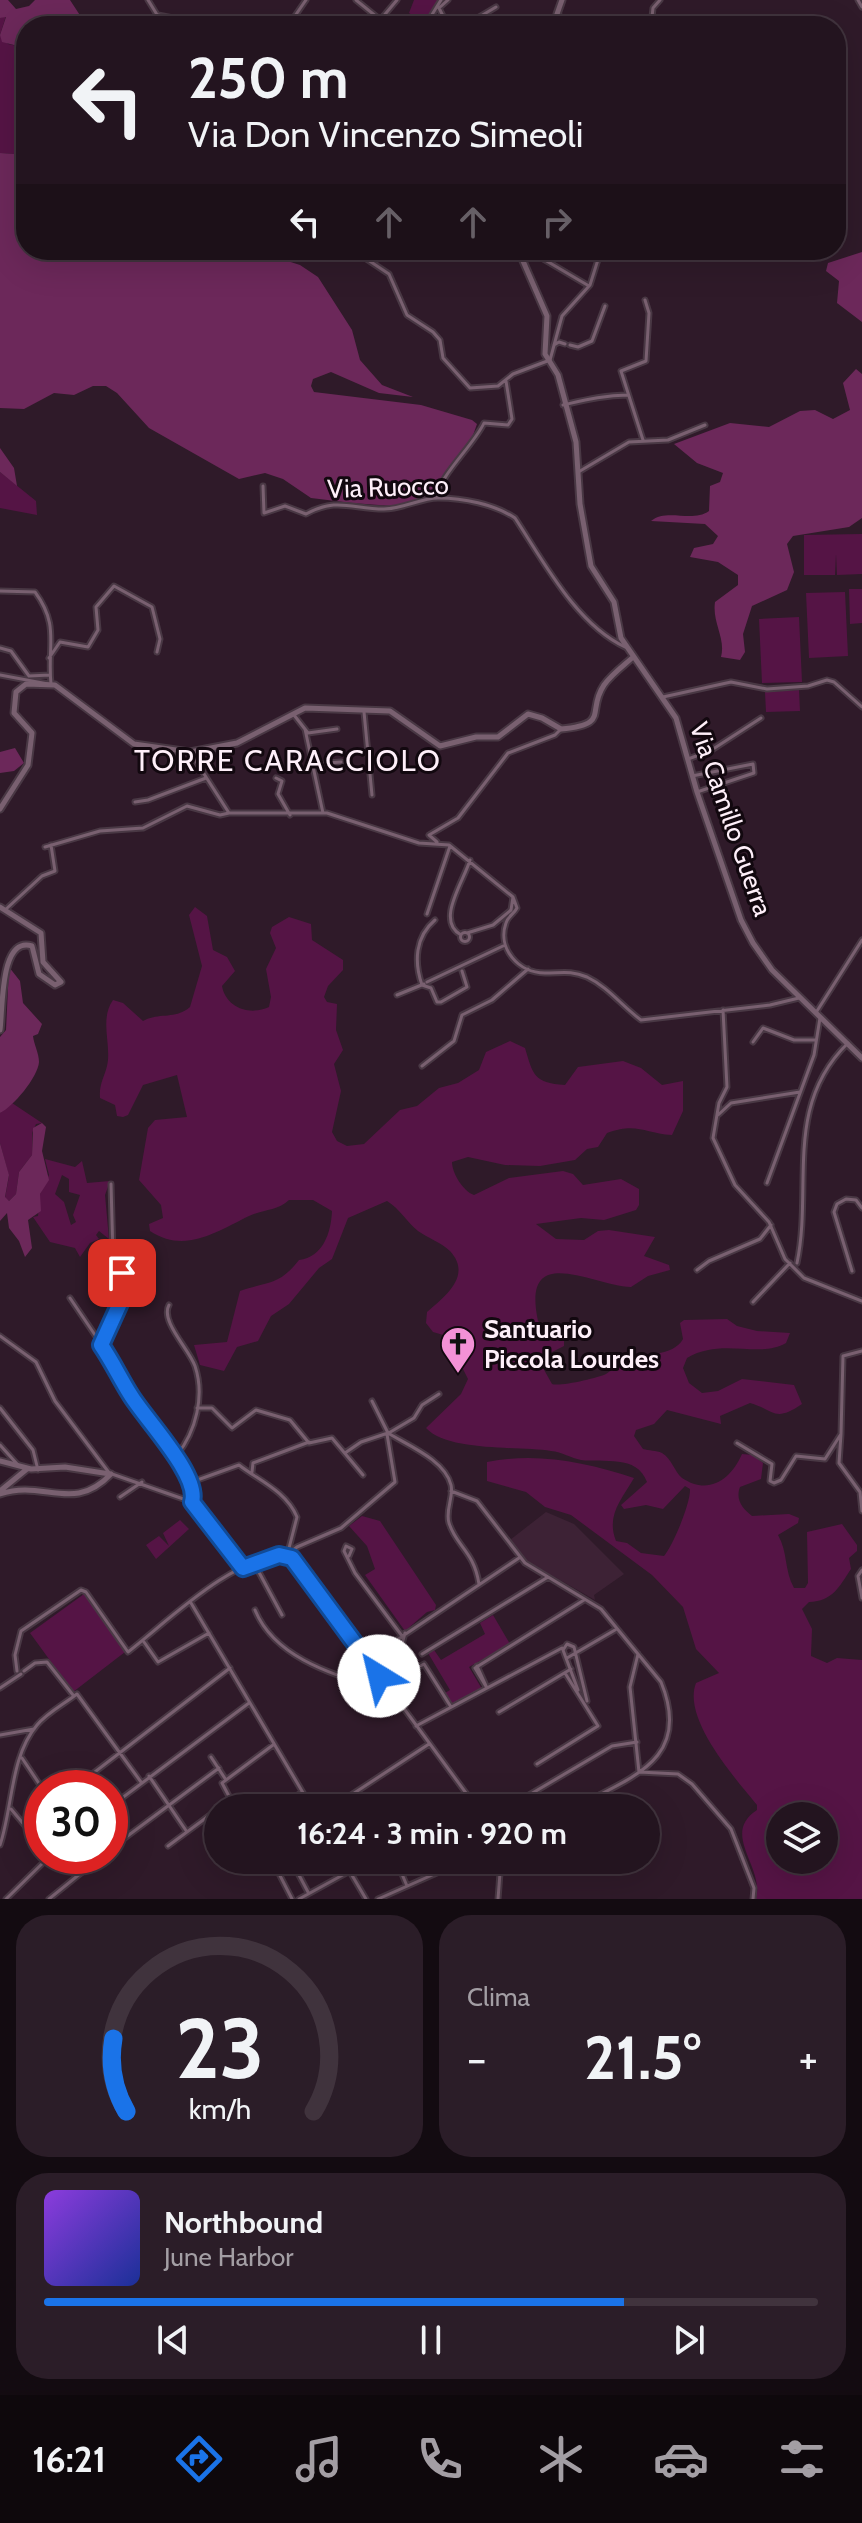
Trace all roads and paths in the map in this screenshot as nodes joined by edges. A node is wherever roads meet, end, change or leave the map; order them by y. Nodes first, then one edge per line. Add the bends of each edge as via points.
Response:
1 (148, 0) edge
2 (356, 0) edge
3 (397, 0) edge
4 (448, 0) edge
5 (858, 0) edge
6 (496, 7) dead end
7 (862, 7) edge
8 (158, 15) joint
9 (163, 16) edge
10 (375, 16) edge
11 (384, 16) edge
12 (443, 16) edge
13 (481, 16) edge
14 (370, 260) edge
15 (377, 260) edge
16 (523, 260) edge
17 (544, 260) edge
18 (598, 260) edge
19 (373, 262) junction
20 (589, 286) junction
21 (645, 300) dead end
22 (605, 306) dead end
23 (552, 348) junction
24 (550, 360) junction
25 (505, 381) junction
26 (628, 395) junction
27 (563, 405) junction
28 (705, 425) dead end
29 (643, 440) junction
30 (577, 473) junction
31 (263, 486) dead end
32 (437, 498) junction
33 (0, 591) edge
34 (625, 647) junction
35 (0, 648) edge
36 (157, 652) dead end
37 (49, 658) junction
38 (632, 658) junction
39 (0, 675) edge
40 (50, 675) junction
41 (50, 684) junction
42 (663, 697) junction
43 (862, 707) edge
44 (364, 708) junction
45 (291, 713) junction
46 (761, 718) dead end
47 (305, 729) junction
48 (337, 729) dead end
49 (561, 729) junction
50 (190, 752) junction
51 (688, 759) junction
52 (341, 762) dead end
53 (313, 764) junction
54 (692, 776) junction
55 (206, 778) junction
56 (276, 778) dead end
57 (697, 792) junction
58 (372, 795) dead end
59 (135, 802) dead end
60 (0, 809) edge
61 (229, 813) junction
62 (323, 813) junction
63 (290, 815) junction
64 (440, 843) junction
65 (450, 846) junction
66 (470, 860) junction
67 (513, 897) junction
68 (2, 909) edge
69 (427, 914) dead end
70 (435, 920) dead end
71 (467, 933) junction
72 (461, 935) junction
73 (862, 940) edge
74 (503, 946) junction
75 (528, 969) junction
76 (462, 971) dead end
77 (424, 984) junction
78 (397, 995) dead end
79 (799, 998) junction
80 (723, 1010) junction
81 (818, 1016) junction
82 (0, 1030) edge
83 (816, 1040) junction
84 (753, 1042) dead end
85 (848, 1043) junction
86 (862, 1058) edge
87 (422, 1066) dead end
88 (800, 1092) junction
89 (715, 1119) junction
90 (767, 1183) dead end
91 (111, 1184) dead end
92 (862, 1208) edge
93 (771, 1225) junction
94 (790, 1263) junction
95 (797, 1263) dead end
96 (697, 1270) dead end
97 (852, 1271) dead end
98 (70, 1298) dead end
99 (862, 1301) edge
100 (753, 1302) dead end
101 (169, 1305) dead end
102 (0, 1336) edge
103 (101, 1345) junction
104 (862, 1351) edge
105 (439, 1394) dead end
106 (372, 1401) dead end
107 (0, 1408) edge
108 (197, 1408) junction
109 (388, 1433) junction
110 (841, 1434) junction
111 (309, 1442) junction
112 (737, 1443) dead end
113 (0, 1445) edge
114 (344, 1454) junction
115 (176, 1456) junction
116 (0, 1461) edge
117 (19, 1466) junction
118 (28, 1469) junction
119 (38, 1470) junction
120 (252, 1473) junction
121 (111, 1474) junction
122 (363, 1475) dead end
123 (142, 1482) junction
124 (189, 1483) junction
125 (451, 1491) junction
126 (0, 1493) edge
127 (861, 1493) edge
128 (120, 1497) dead end
129 (192, 1502) junction
130 (862, 1511) edge
131 (287, 1555) junction
132 (349, 1556) dead end
133 (519, 1558) junction
134 (254, 1563) junction
135 (243, 1568) junction
136 (862, 1570) edge
137 (548, 1577) junction
138 (479, 1584) junction
139 (585, 1598) junction
140 (862, 1598) edge
141 (191, 1603) junction
142 (255, 1610) dead end
143 (282, 1615) dead end
144 (616, 1629) junction
145 (209, 1633) junction
146 (404, 1634) junction
147 (143, 1641) junction
148 (562, 1648) junction
149 (422, 1654) dead end
150 (638, 1654) junction
151 (575, 1655) junction
152 (567, 1658) junction
153 (367, 1660) junction
154 (230, 1668) junction
155 (571, 1669) junction
156 (20, 1672) junction
157 (565, 1673) junction
158 (394, 1680) junction
159 (0, 1688) edge
160 (487, 1688) junction
161 (391, 1691) junction
162 (579, 1692) junction
163 (76, 1695) junction
164 (249, 1703) junction
165 (588, 1705) junction
166 (451, 1707) junction
167 (499, 1712) dead end
168 (416, 1726) junction
169 (34, 1729) junction
170 (0, 1735) edge
171 (637, 1742) junction
172 (429, 1744) junction
173 (273, 1745) junction
174 (120, 1753) junction
175 (21, 1756) junction
176 (211, 1757) dead end
177 (537, 1764) dead end
178 (219, 1768) junction
179 (30, 1770) edge
180 (98, 1770) edge
181 (639, 1772) junction
182 (149, 1776) junction
183 (226, 1780) junction
184 (141, 1782) junction
185 (128, 1792) edge
186 (302, 1792) joint
187 (227, 1794) edge
188 (299, 1794) edge
189 (353, 1794) edge
190 (466, 1794) edge
191 (531, 1794) edge
192 (599, 1794) edge
193 (168, 1805) junction
194 (10, 1808) junction
195 (0, 1820) edge
196 (204, 1820) edge
197 (7, 1822) junction
198 (24, 1825) edge
199 (187, 1832) junction
200 (128, 1835) edge
201 (0, 1845) edge
202 (168, 1846) dead end
203 (32, 1874) edge
204 (80, 1874) edge
205 (279, 1874) edge
206 (298, 1874) edge
207 (345, 1874) edge
208 (352, 1874) edge
209 (402, 1874) edge
210 (434, 1874) edge
211 (500, 1874) edge
212 (407, 1886) junction
213 (308, 1892) dead end
214 (6, 1899) edge
215 (49, 1899) edge
216 (292, 1899) edge
217 (299, 1899) edge
218 (366, 1899) edge
219 (378, 1899) edge
220 (498, 1899) edge
221 (753, 1899) edge

1 - 8 street
2 - 10 street
3 - 11 street
4 - 12 street via 439,8
5 - 7 street
6 - 13 street
8 - 9 street
14 - 19 street
15 - 19 street
16 - 24 street, Via Camillo Guerra via 547,316 545,346
17 - 20 street
18 - 20 street
19 - 25 street via 389,274 407,315 440,340 443,358 470,388
20 - 23 street via 565,311
21 - 26 street via 646,361 621,371
22 - 23 street via 592,341 578,347 559,342
23 - 24 street
24 - 25 street
24 - 27 street, Via Camillo Guerra
25 - 32 street via 512,419 508,425 484,423 475,442 439,484
26 - 27 street
26 - 29 street
27 - 30 street, Via Camillo Guerra via 576,442
28 - 29 street via 668,440
29 - 30 street via 620,446
30 - 34 street, Via Camillo Guerra via 591,566 614,602
31 - 32 street, Via Ruocco via 264,513 285,506 306,514 329,503 384,509
32 - 34 street, Via Ruocco via 482,503 515,518 564,591
33 - 37 street via 38,596 53,622
34 - 38 street, Via Camillo Guerra
35 - 40 street via 11,651 29,676
36 - 37 street via 160,639 152,607 114,586 96,607 97,635 88,647 60,642
37 - 40 street
38 - 42 street, Via Camillo Guerra
38 - 49 street via 604,684 594,718 584,726
39 - 41 street
40 - 41 street
41 - 50 street via 134,744
41 - 60 street via 26,684 16,692 14,713 32,733 31,750 28,765
42 - 43 street via 731,682 767,689 827,680
42 - 51 street, Via Camillo Guerra via 676,718
44 - 45 street via 305,708
44 - 49 street via 395,713 440,746 498,737 528,714
44 - 58 street
45 - 47 street
45 - 50 street via 237,743
46 - 51 street
47 - 48 street
47 - 53 street
49 - 64 street via 508,753 458,818 429,835
50 - 55 street
51 - 54 street, Via Camillo Guerra
52 - 53 street
53 - 62 street
54 - 57 street, Via Camillo Guerra
54 - 57 street via 753,764 754,773
55 - 59 street
55 - 61 street
56 - 63 street via 282,781 278,794
57 - 79 street, Via Camillo Guerra via 741,920 772,970
61 - 63 street
61 - 68 street via 187,806 143,828 100,831 48,846 55,871
62 - 63 street
62 - 64 street via 419,843
64 - 65 street
65 - 66 street
65 - 69 street
66 - 67 street
66 - 72 street via 449,915
67 - 71 street via 511,910 500,919
67 - 74 street via 517,908 506,922
68 - 82 street via 41,933 43,962 61,982 55,985 39,974 32,946 10,950 3,964
70 - 77 street via 415,959
71 - 72 street
71 - 72 street via 467,941
73 - 81 street
74 - 75 street
74 - 77 street
75 - 80 street via 570,970 586,977 641,1020
75 - 87 street via 492,1000 462,1015 454,1041
76 - 77 street via 467,987 441,1002
77 - 78 street
79 - 80 street
79 - 81 street, Via Camillo Guerra
80 - 89 street via 727,1087
81 - 83 street
81 - 85 street, Via Camillo Guerra
83 - 84 street via 794,1040 763,1028
83 - 88 street
85 - 86 street, Via Camillo Guerra
85 - 95 street via 830,1063 803,1137
88 - 89 street via 731,1103
88 - 90 street
89 - 93 street via 713,1138 735,1185
91 - 103 street via 113,1256 124,1286
92 - 97 street via 850,1198 841,1200 834,1212
93 - 94 street
93 - 96 street via 760,1239
94 - 99 street via 804,1278
94 - 100 street
98 - 103 street
101 - 108 street via 167,1316 195,1364
102 - 121 street via 36,1362 55,1401
103 - 115 street
104 - 110 street via 843,1356
105 - 109 street
106 - 109 street
107 - 119 street via 33,1450
108 - 111 street via 212,1408 232,1428 256,1410 290,1420
108 - 115 street via 189,1438
109 - 114 street
109 - 125 street via 432,1460
109 - 131 street via 395,1482 341,1528
110 - 112 street via 825,1459 796,1456 777,1484 770,1481 772,1464
110 - 127 street via 839,1463
111 - 114 street via 331,1437
111 - 120 street via 253,1463
113 - 117 street
114 - 122 street
115 - 124 street
116 - 117 street
117 - 118 street
118 - 119 street
118 - 126 street
119 - 121 street via 65,1467
120 - 124 street via 240,1465
120 - 131 street via 292,1506 298,1522
121 - 123 street
121 - 126 street via 91,1492
123 - 128 street
123 - 129 street
124 - 129 street
125 - 133 street via 477,1501
125 - 138 street via 449,1524 471,1555
127 - 130 street
129 - 135 street
131 - 134 street
131 - 153 street
132 - 146 street via 355,1573
133 - 137 street
133 - 138 street
134 - 135 street
134 - 143 street
135 - 141 street
136 - 140 street
137 - 139 street
137 - 149 street
138 - 146 street
139 - 144 street
139 - 160 street via 477,1666
141 - 145 street
141 - 147 street
142 - 161 street via 281,1648
144 - 150 street
144 - 151 street
145 - 147 street via 158,1662
145 - 154 street
146 - 153 street
146 - 158 street
147 - 156 street via 128,1652 81,1590 21,1631 15,1659
148 - 151 street via 572,1645
148 - 152 street
148 - 160 street
150 - 171 street via 630,1687
150 - 181 street via 661,1682 671,1715 665,1747
151 - 152 street
151 - 165 street
152 - 155 street
153 - 161 street
154 - 164 street
154 - 174 street
155 - 157 street
155 - 162 street
156 - 159 street
156 - 163 street via 47,1662
157 - 162 street
157 - 167 street
158 - 161 street
158 - 166 street via 424,1664
160 - 166 street
161 - 168 street
162 - 165 street
163 - 169 street
163 - 174 street
164 - 173 street
164 - 182 street
165 - 177 street via 596,1728
166 - 168 street
168 - 172 street
169 - 170 street
169 - 175 street
171 - 181 street
171 - 191 street via 612,1746
172 - 189 street
172 - 190 street
173 - 183 street
173 - 186 street
174 - 180 street
174 - 184 street
175 - 179 street
175 - 194 street
176 - 178 street
178 - 183 street
178 - 193 street
181 - 192 street
181 - 221 street via 683,1775 731,1829
182 - 184 street
182 - 193 street
183 - 187 street via 222,1785
184 - 185 street
186 - 188 street
193 - 199 street
193 - 200 street
194 - 197 street
194 - 198 street
195 - 197 street
196 - 199 street
197 - 201 street
199 - 202 street
203 - 214 street
204 - 215 street
205 - 216 street
206 - 213 street
207 - 217 street
208 - 218 street
209 - 212 street
210 - 212 street
211 - 220 street
212 - 219 street

